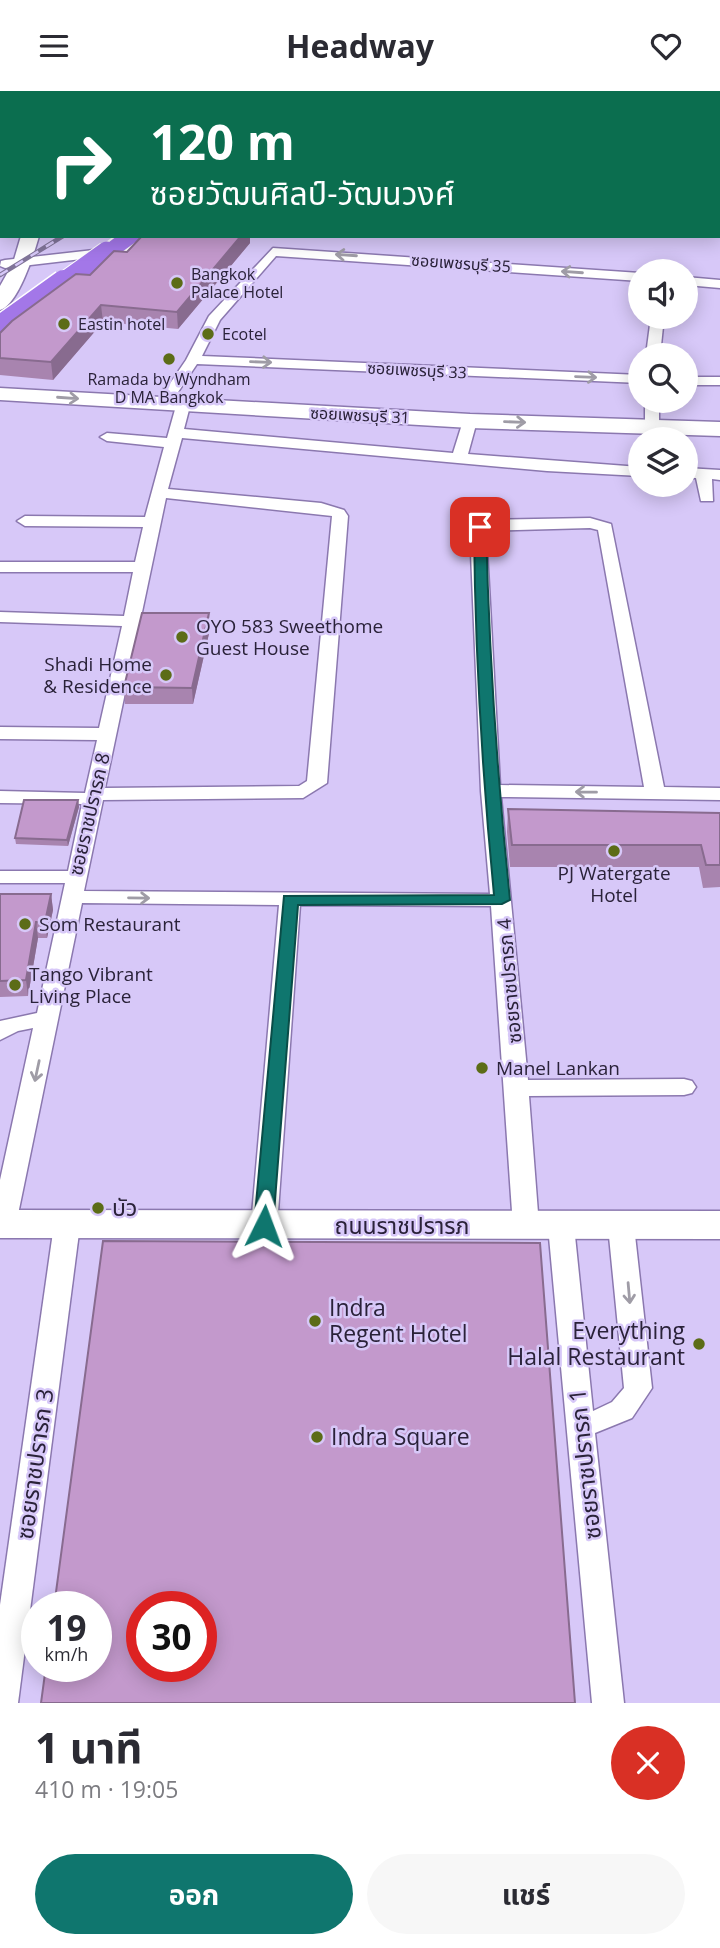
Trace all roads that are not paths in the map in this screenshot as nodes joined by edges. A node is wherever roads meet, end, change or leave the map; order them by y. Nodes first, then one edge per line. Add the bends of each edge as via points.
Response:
1 (14, 238) edge
2 (29, 238) edge
3 (101, 238) edge
4 (131, 243) edge
5 (282, 251) joint
6 (9, 267) edge
7 (628, 276) edge
8 (698, 282) edge
9 (720, 284) edge
10 (0, 305) edge
11 (0, 329) edge
12 (193, 360) junction
13 (628, 378) edge
14 (698, 381) edge
15 (720, 381) edge
16 (0, 394) edge
17 (173, 405) junction
18 (470, 421) junction
19 (720, 429) edge
20 (698, 430) edge
21 (628, 431) edge
22 (107, 437) dead end
23 (173, 438) junction
24 (459, 459) junction
25 (628, 470) edge
26 (698, 474) edge
27 (703, 474) junction
28 (720, 475) edge
29 (160, 493) junction
30 (707, 498) dead end
31 (25, 521) dead end
32 (153, 522) junction
33 (0, 567) edge
34 (143, 567) junction
35 (0, 617) edge
36 (134, 621) junction
37 (0, 733) edge
38 (107, 734) junction
39 (491, 791) junction
40 (654, 793) junction
41 (720, 794) edge
42 (0, 797) edge
43 (93, 797) junction
44 (0, 877) edge
45 (73, 887) junction
46 (290, 900) junction
47 (502, 900) junction
48 (48, 1019) junction
49 (0, 1033) edge
50 (684, 1087) dead end
51 (517, 1088) junction
52 (2, 1224) edge
53 (67, 1224) junction
54 (720, 1225) edge
55 (264, 1226) junction
56 (543, 1226) junction
57 (621, 1226) junction
58 (582, 1424) junction
59 (2, 1703) edge
60 (608, 1703) edge

1 - 6 street
2 - 6 street
3 - 10 highway
4 - 6 street
4 - 11 highway, bridge
7 -> 5 street, ซอยเพชรบุรี 35
5 - 12 street, ซอยราชปรารภ 8 via 268,255 214,319
6 - 10 street
8 - 9 street
12 -> 13 street, ซอยเพชรบุรี 33
12 - 17 street, ซอยราชปรารภ 8
14 - 15 street
16 -> 17 street, ซอยเพชรบุรี 31
17 - 18 street, ซอยเพชรบุรี 31
17 - 23 street, ซอยราชปรารภ 8
18 -> 21 street, ซอยเพชรบุรี 31
18 - 24 street
19 - 20 street, ซอยเพชรบุรี 31
22 - 23 street
23 - 24 street
23 - 29 street, ซอยราชปรารภ 8
24 - 25 street
26 - 27 street
27 - 28 street
27 - 30 street
29 - 32 street, ซอยราชปรารภ 8
29 - 43 street via 321,508 340,516 317,783 303,792
31 - 32 street
32 - 34 street, ซอยราชปรารภ 8
33 - 34 street
34 - 36 street, ซอยราชปรารภ 8
35 - 36 street
36 - 38 street, ซอยราชปรารภ 8
37 - 38 street
38 - 43 street, ซอยราชปรารภ 8
40 -> 39 street
39 - 40 street, ซอยราชปรารภ 4 via 480,527 507,522 590,523 606,527
39 - 47 street, ซอยราชปรารภ 4
40 - 41 street
42 - 43 street
43 - 45 street, ซอยราชปรารภ 8
44 - 45 street
45 -> 46 street
45 - 48 street, ซอยราชปรารภ 8
46 - 47 street
46 - 55 street
47 - 51 street, ซอยราชปรารภ 4
48 - 49 street via 13,1024
48 -> 52 street, ซอยราชปรารภ 8
50 - 51 street
51 - 56 street, ซอยราชปรารภ 4
52 - 53 street, ถนนราชปรารภ
53 - 55 street, ถนนราชปรารภ
53 - 59 street, ซอยราชปรารภ 3
54 - 57 street, ถนนราชปรารภ
55 - 56 street, ถนนราชปรารภ
56 - 57 street, ถนนราชปรารภ
56 - 58 street, ซอยราชปรารภ 1
57 -> 58 street via 638,1388 631,1403 618,1414
58 - 60 street, ซอยราชปรารภ 1

